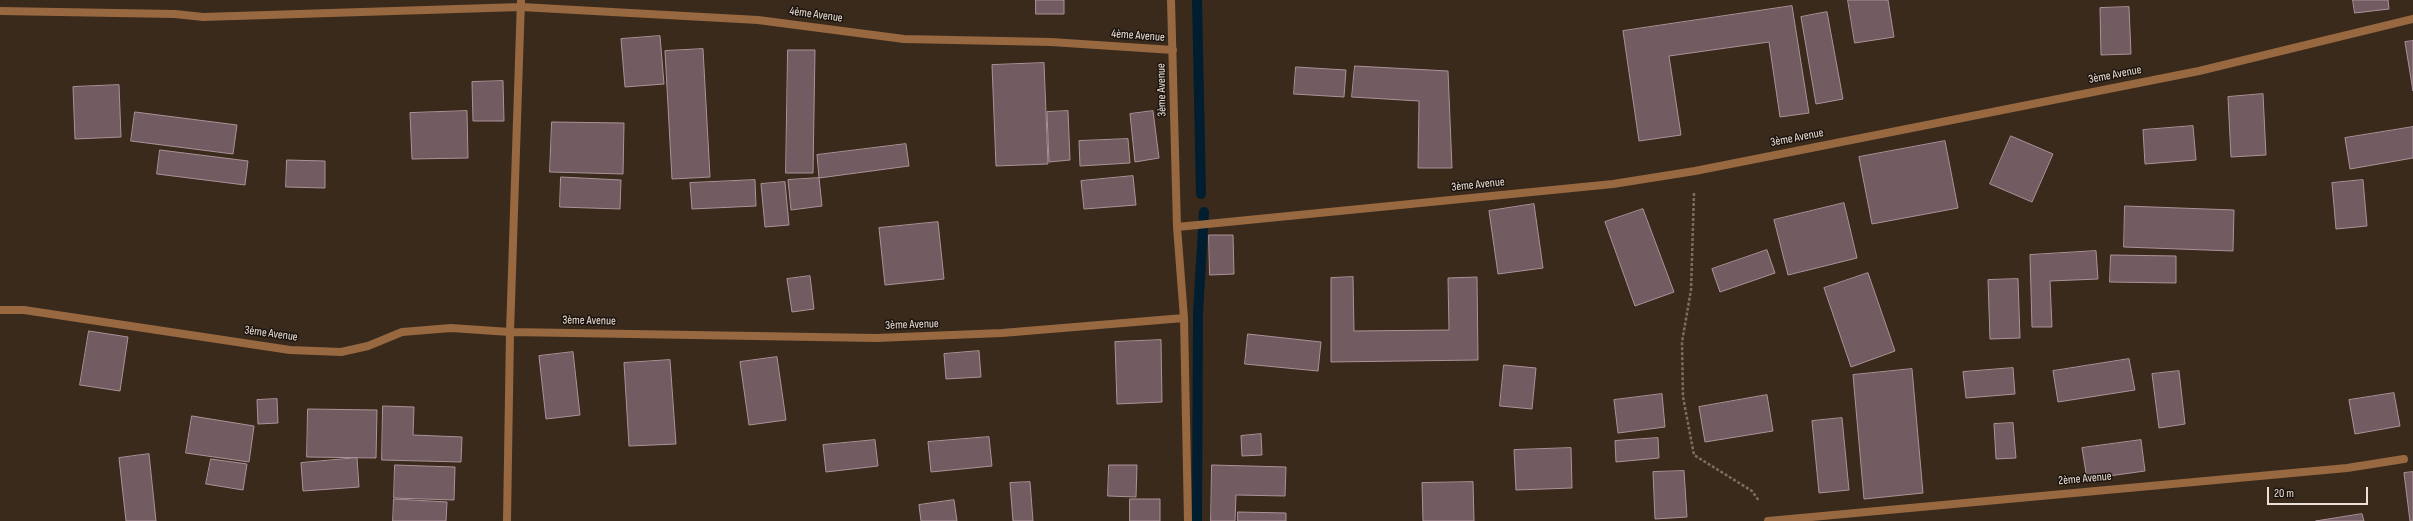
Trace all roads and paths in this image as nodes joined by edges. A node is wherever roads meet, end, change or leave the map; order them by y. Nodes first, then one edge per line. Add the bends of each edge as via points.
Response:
1 (1171, 0) edge
2 (521, 3) edge
3 (0, 11) edge
4 (2413, 19) edge
5 (1173, 50) junction
6 (1695, 171) junction
7 (1177, 227) junction
8 (0, 310) edge
9 (1184, 318) junction
10 (510, 332) junction
11 (2404, 459) dead end
12 (507, 521) edge
13 (1188, 521) edge
14 (1771, 521) edge

1 - 5 street, 3ème Avenue
2 - 3 street, 4ème Avenue via 203,17 175,14
2 - 5 street, 4ème Avenue via 758,20 904,39 1051,42
2 - 10 street
4 - 6 street, 3ème Avenue via 2199,71
5 - 7 street, 3ème Avenue
6 - 7 street, 3ème Avenue via 1613,184
6 - 14 path via 1691,290 1682,342 1683,397 1694,454 1752,491
7 - 9 street, 3ème Avenue
8 - 10 street, 3ème Avenue via 31,311 290,350 341,352 368,346 402,332 451,328
9 - 10 street, 3ème Avenue via 1002,333 876,338
9 - 13 street, 3ème Avenue
10 - 12 street
11 - 14 street, 2ème Avenue via 2348,468

